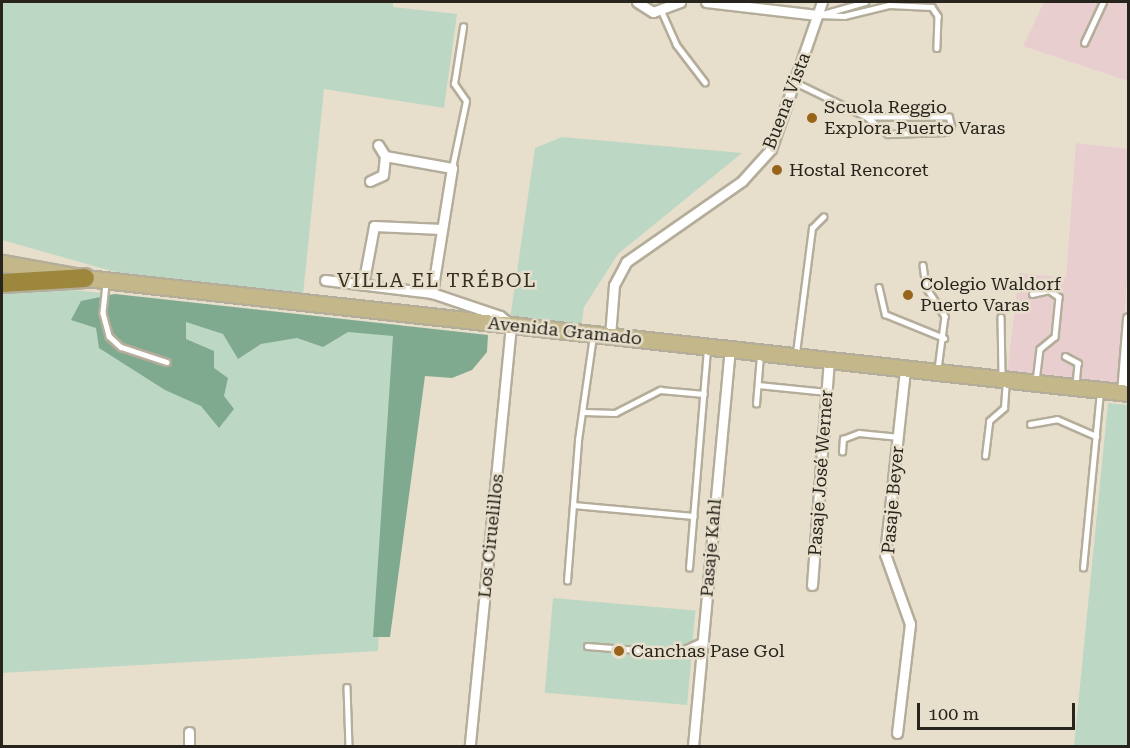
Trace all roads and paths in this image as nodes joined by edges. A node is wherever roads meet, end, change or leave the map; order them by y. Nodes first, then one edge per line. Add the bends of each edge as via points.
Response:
1 (637, 2) edge
2 (680, 2) edge
3 (706, 2) edge
4 (822, 2) edge
5 (865, 2) edge
6 (1103, 2) edge
7 (662, 12) junction
8 (818, 15) junction
9 (463, 27) dead end
10 (1084, 43) dead end
11 (937, 48) dead end
12 (705, 82) dead end
13 (797, 83) junction
14 (867, 117) junction
15 (378, 145) dead end
16 (385, 156) junction
17 (452, 168) junction
18 (370, 181) dead end
19 (823, 217) dead end
20 (442, 229) junction
21 (2, 263) edge
22 (923, 265) dead end
23 (85, 278) junction
24 (325, 280) dead end
25 (106, 281) junction
26 (2, 283) edge
27 (363, 285) junction
28 (879, 287) dead end
29 (432, 293) junction
30 (1032, 294) dead end
31 (1001, 317) dead end
32 (1128, 318) edge
33 (511, 325) junction
34 (593, 334) junction
35 (610, 336) junction
36 (944, 338) junction
37 (708, 347) junction
38 (730, 349) junction
39 (760, 353) junction
40 (1065, 356) dead end
41 (796, 357) junction
42 (830, 360) junction
43 (167, 362) dead end
44 (905, 369) junction
45 (938, 372) junction
46 (1004, 380) junction
47 (1036, 383) junction
48 (758, 385) junction
49 (1076, 387) junction
50 (1100, 390) junction
51 (827, 392) junction
52 (1125, 393) edge
53 (704, 394) junction
54 (756, 404) dead end
55 (585, 412) junction
56 (1030, 424) dead end
57 (1096, 436) junction
58 (899, 437) junction
59 (842, 452) dead end
60 (985, 456) dead end
61 (573, 505) junction
62 (694, 516) junction
63 (689, 568) dead end
64 (1083, 568) dead end
65 (567, 580) dead end
66 (812, 585) dead end
67 (702, 641) junction
68 (587, 646) dead end
69 (347, 687) dead end
70 (189, 732) dead end
71 (897, 733) dead end
72 (189, 747) edge
73 (349, 747) edge
74 (470, 747) edge
75 (693, 747) edge

1 - 7 street
2 - 7 street
3 - 8 street
4 - 8 street, Buena Vista
5 - 8 lane
6 - 10 lane
7 - 12 lane via 676,44
8 - 11 lane via 844,16 889,5 932,7 938,15
8 - 13 street, Buena Vista
9 - 17 lane via 454,84 466,101
13 - 14 lane
13 - 35 street, Buena Vista via 776,139 758,166 626,262 614,285
14 - 14 lane via 949,117 951,126 946,132 888,134
15 - 16 street
16 - 17 street
16 - 18 street via 383,175
17 - 20 street
19 - 41 lane via 812,228
20 - 27 street via 374,226
20 - 29 street
21 - 23 main road, Avenida Gramado
22 - 36 lane via 926,287 943,305
23 - 25 main road, Avenida Gramado
23 - 26 highway
24 - 27 street
25 - 33 main road, Avenida Gramado
25 - 43 lane via 103,313 109,336 143,358
27 - 29 street
28 - 36 lane via 885,314
29 - 33 street via 500,316
30 - 47 lane via 1049,290 1059,297 1055,337 1040,349
31 - 46 lane
32 - 52 street
33 - 34 main road, Avenida Gramado
33 - 74 street, Los Ciruelillos
34 - 35 main road, Avenida Gramado
34 - 55 lane
35 - 37 main road, Avenida Gramado
36 - 45 lane
37 - 38 main road, Avenida Gramado
37 - 53 lane
38 - 39 main road, Avenida Gramado
38 - 67 street, Pasaje Kahl
39 - 41 main road, Avenida Gramado
39 - 48 lane
40 - 49 lane via 1078,363
41 - 42 main road, Avenida Gramado
42 - 44 main road, Avenida Gramado
42 - 51 street, Pasaje José Werner
44 - 45 main road, Avenida Gramado
44 - 58 street, Pasaje Beyer
45 - 46 main road, Avenida Gramado
46 - 47 main road, Avenida Gramado
46 - 60 lane via 1004,408 988,421
47 - 49 main road, Avenida Gramado
48 - 51 lane
48 - 54 lane
49 - 50 main road, Avenida Gramado
50 - 52 main road, Avenida Gramado
50 - 57 lane
51 - 66 street, Pasaje José Werner
53 - 55 lane via 660,390 615,413
53 - 62 lane
55 - 61 lane
56 - 57 lane via 1057,419
57 - 64 lane
58 - 59 lane via 859,433 843,439
58 - 71 street, Pasaje Beyer via 885,554 910,624
61 - 62 lane
61 - 65 lane
62 - 63 lane
67 - 68 lane via 676,653
67 - 75 street, Pasaje Kahl
69 - 73 lane
70 - 72 street

